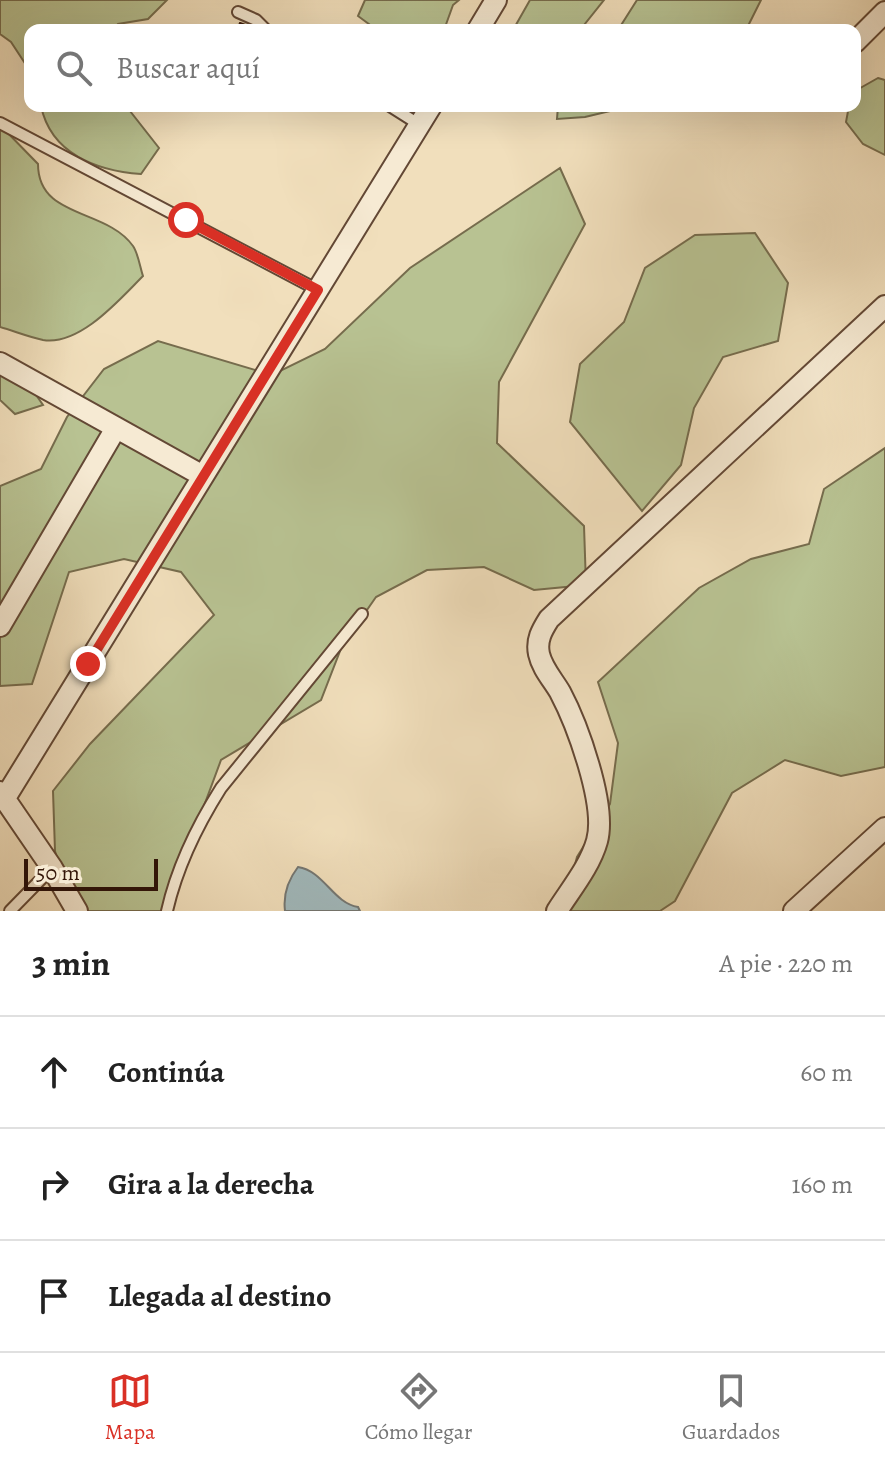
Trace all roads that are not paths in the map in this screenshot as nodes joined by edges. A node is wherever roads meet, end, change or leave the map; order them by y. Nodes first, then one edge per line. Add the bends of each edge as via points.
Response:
1 (496, 0) edge
2 (238, 12) dead end
3 (885, 12) edge
4 (260, 24) edge
5 (482, 24) edge
6 (861, 36) edge
7 (399, 112) edge
8 (428, 112) edge
9 (0, 123) edge
10 (420, 125) junction
11 (318, 290) junction
12 (885, 306) edge
13 (0, 363) edge
14 (116, 428) junction
15 (203, 476) junction
16 (362, 614) dead end
17 (0, 626) edge
18 (3, 795) edge
19 (885, 828) edge
20 (52, 868) junction
21 (10, 911) edge
22 (77, 911) edge
23 (167, 911) edge
24 (557, 911) edge
25 (794, 911) edge

1 - 5 street
2 - 4 lane
3 - 6 street
7 - 10 lane
8 - 10 street
9 - 11 lane
10 - 11 street
11 - 15 street
12 - 24 street via 541,630 539,655 572,721 599,808 591,856
13 - 14 street
14 - 15 street
14 - 17 street
15 - 18 street
16 - 23 lane via 221,788 178,872
18 - 20 street
19 - 25 street
20 - 21 lane
20 - 22 street

